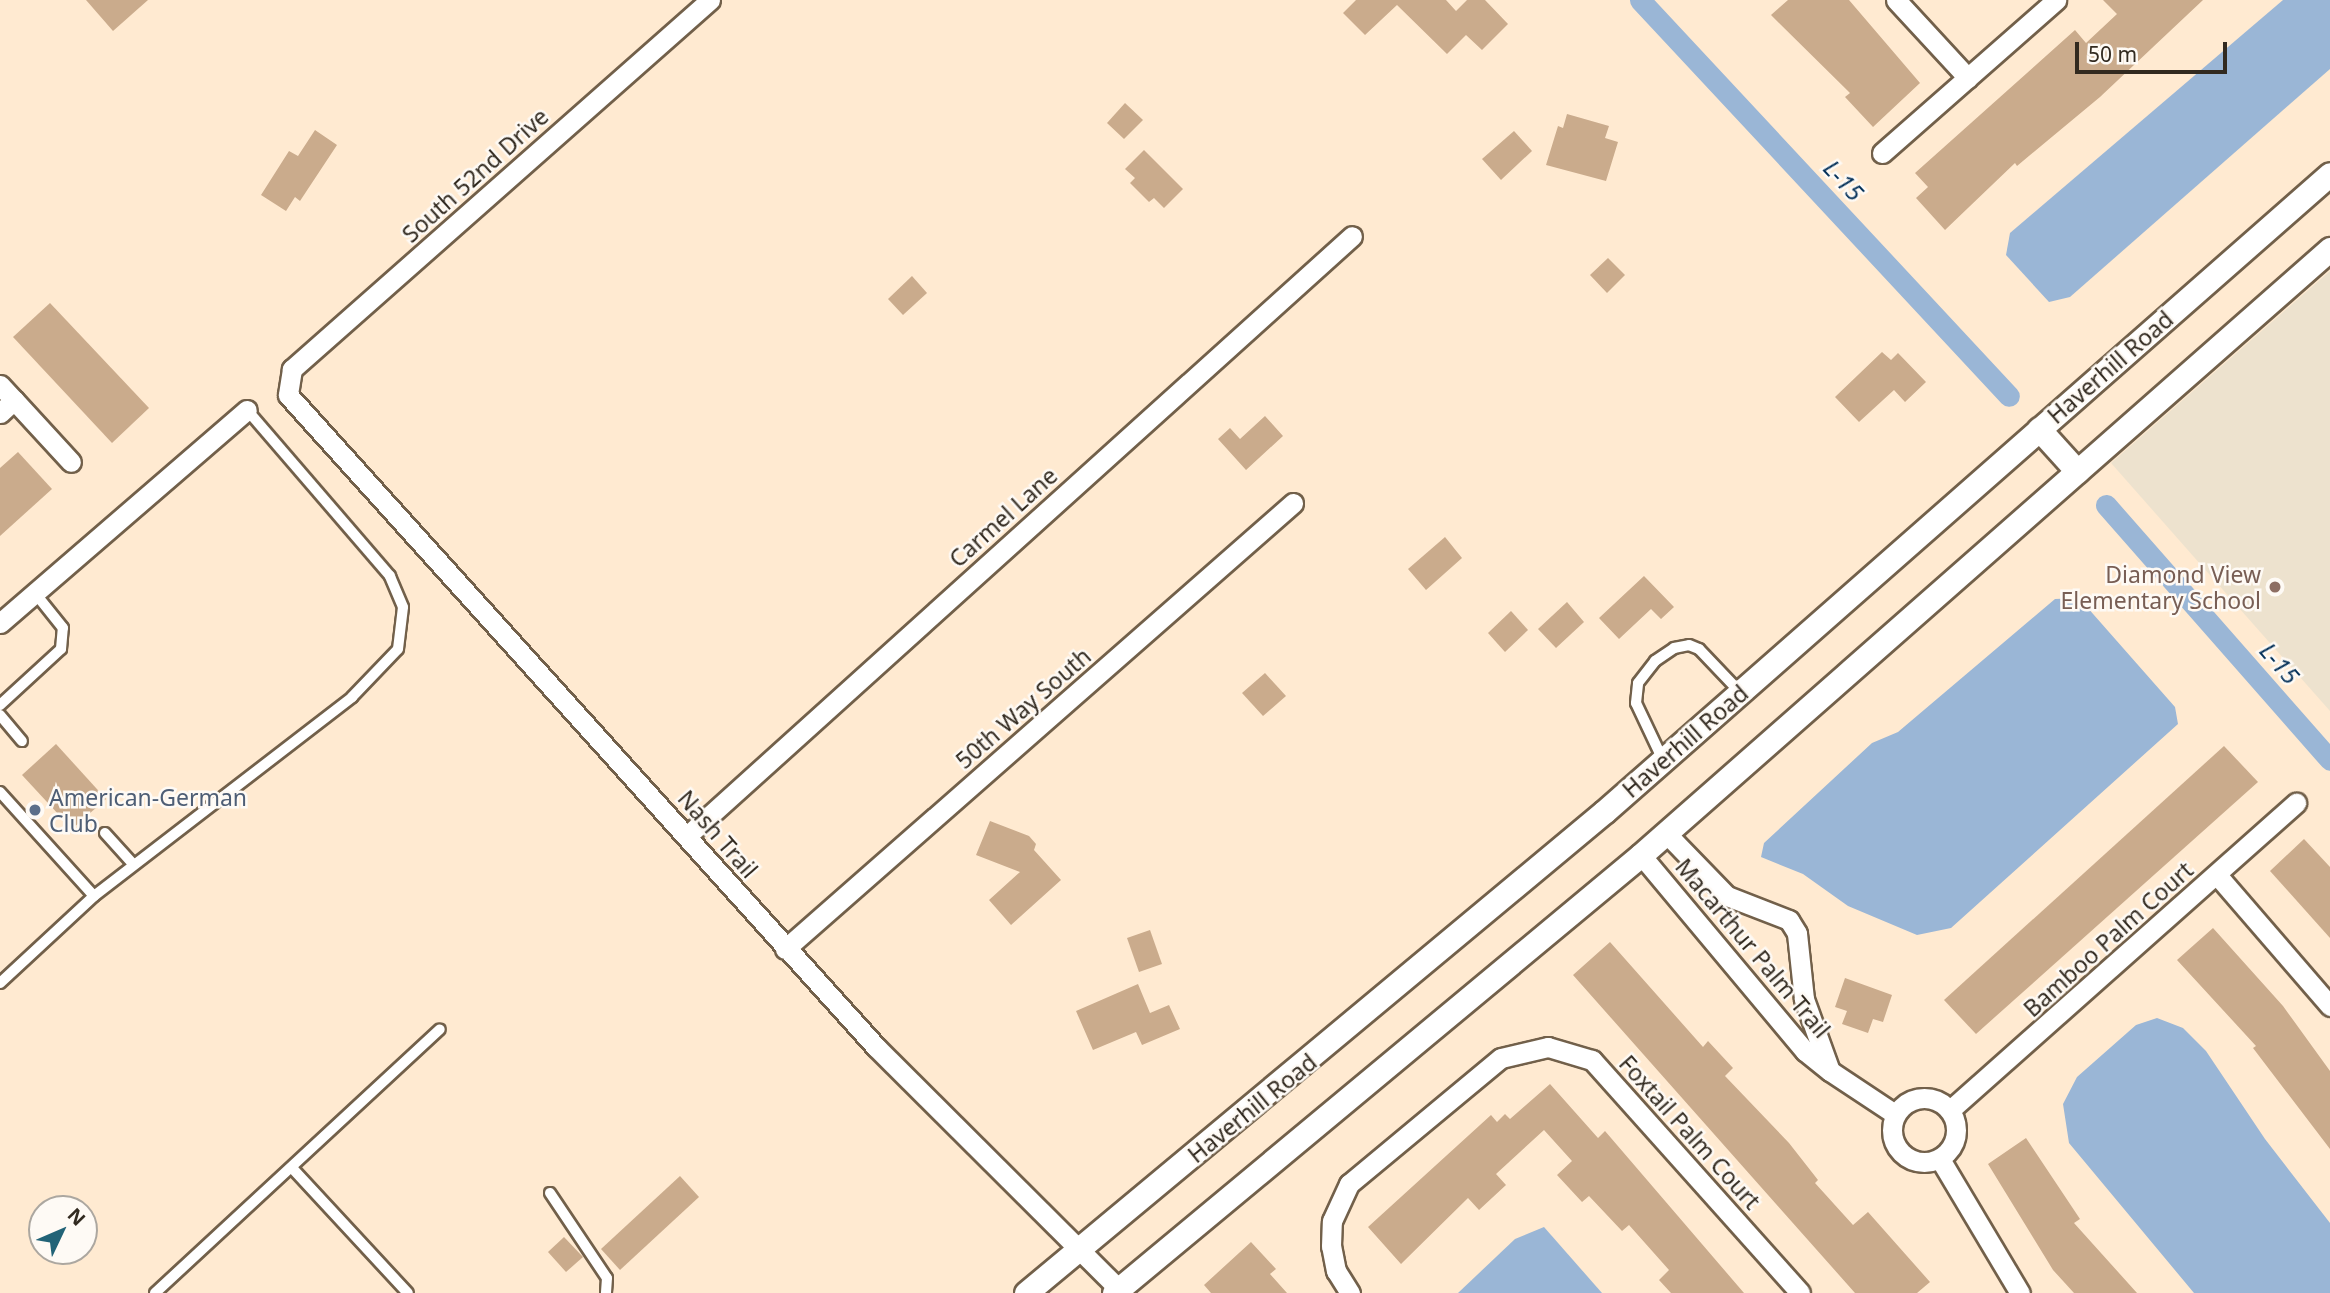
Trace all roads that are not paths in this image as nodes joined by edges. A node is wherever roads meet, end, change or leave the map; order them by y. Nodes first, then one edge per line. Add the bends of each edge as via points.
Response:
1 (710, 0) edge
2 (1896, 0) edge
3 (2056, 0) edge
4 (1968, 78) junction
5 (1882, 153) dead end
6 (2330, 174) edge
7 (1352, 236) dead end
8 (2330, 249) edge
9 (0, 385) edge
10 (288, 395) joint
11 (7, 407) edge
12 (247, 410) joint
13 (2039, 429) junction
14 (71, 462) dead end
15 (2077, 471) junction
16 (1293, 503) dead end
17 (35, 593) junction
18 (0, 623) edge
19 (1740, 692) junction
20 (0, 705) edge
21 (0, 715) edge
22 (22, 741) dead end
23 (1664, 760) junction
24 (0, 792) edge
25 (2296, 803) dead end
26 (105, 833) dead end
27 (1666, 833) junction
28 (688, 835) junction
29 (1641, 855) junction
30 (133, 864) junction
31 (2217, 875) junction
32 (94, 896) junction
33 (785, 949) junction
34 (0, 983) edge
35 (2330, 1006) edge
36 (440, 1029) dead end
37 (1830, 1071) junction
38 (1950, 1110) junction
39 (1895, 1114) junction
40 (1940, 1159) junction
41 (293, 1169) junction
42 (550, 1193) dead end
43 (1081, 1249) junction
44 (1119, 1292) edge
45 (155, 1293) edge
46 (408, 1293) edge
47 (606, 1293) edge
48 (1026, 1293) edge
49 (1350, 1293) edge
50 (1800, 1293) edge
51 (2020, 1293) edge

1 - 10 street, South 52nd Drive via 292,369
2 - 4 street
3 - 4 street
4 - 5 street
6 - 13 street, Haverhill Road
7 - 28 street, Carmel Lane
8 - 15 street
9 - 11 street
10 - 28 street, Nash Trail
11 - 14 street
12 - 17 street
12 - 30 lane via 390,576 403,607 398,649 352,697
13 - 15 street
13 - 19 street, Haverhill Road
15 - 27 street
16 - 33 street, 50th Way South
17 - 18 street
17 - 20 lane via 63,628 61,649
19 - 23 street, Haverhill Road
19 - 23 lane via 1699,649 1689,645 1674,648 1655,662 1638,683 1636,703
21 - 22 lane
23 - 43 street, Haverhill Road via 1414,975
24 - 32 lane
25 - 31 street, Bamboo Palm Court
26 - 30 lane
27 - 29 street
27 - 37 street, Macarthur Palm Trail via 1727,896 1789,920 1797,933 1804,999
28 - 33 street, Nash Trail
29 - 37 street, Macarthur Palm Trail via 1805,1051
29 - 44 street
30 - 32 lane
31 - 35 street
31 - 38 street, Bamboo Palm Court
32 - 34 lane
33 - 43 street, Nash Trail via 1010,1185
36 - 41 lane
37 - 39 street, Macarthur Palm Trail
38 - 39 street via 1922,1097 1902,1105
38 - 40 street via 1956,1137
39 - 40 street via 1892,1126 1897,1149 1916,1161
40 - 51 street
41 - 45 lane
41 - 46 lane
42 - 47 lane via 607,1278
43 - 44 street, Nash Trail
43 - 48 street, Haverhill Road
49 - 50 street, Foxtail Palm Court via 1336,1271 1331,1246 1332,1221 1349,1184 1501,1058 1548,1046 1592,1060

